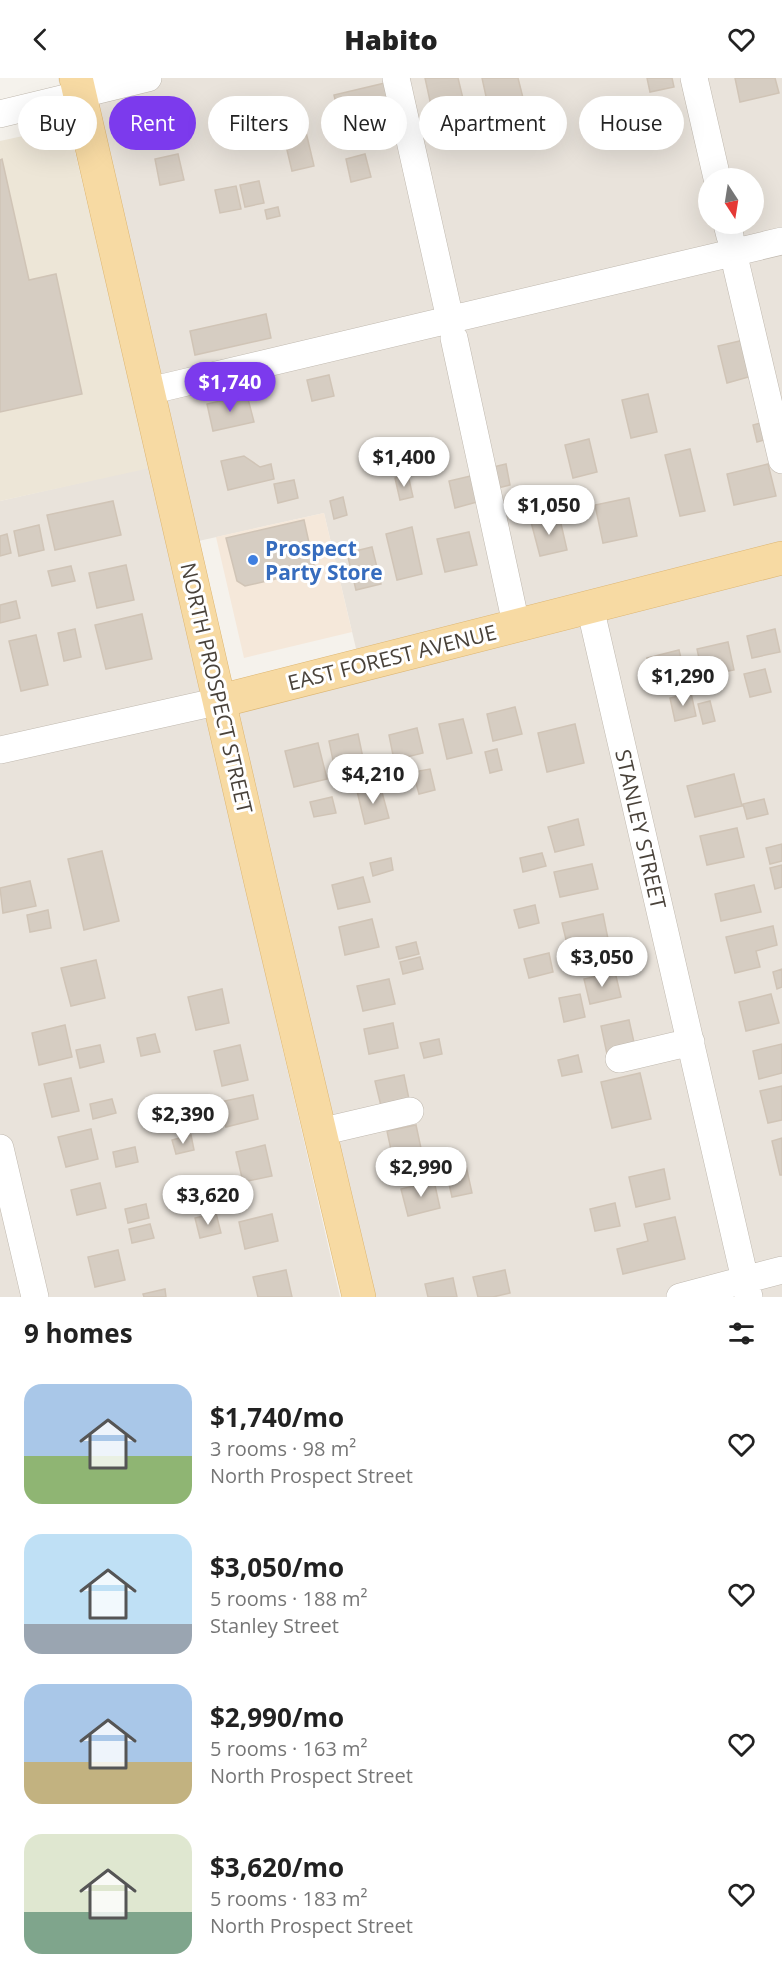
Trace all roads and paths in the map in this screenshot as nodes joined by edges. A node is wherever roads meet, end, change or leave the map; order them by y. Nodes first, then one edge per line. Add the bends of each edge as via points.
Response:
1 (148, 78) edge
2 (396, 78) edge
3 (694, 78) edge
4 (78, 86) edge
5 (0, 114) edge
6 (715, 168) edge
7 (730, 237) edge
8 (782, 241) edge
9 (452, 328) junction
10 (149, 391) junction
11 (782, 460) edge
12 (782, 558) edge
13 (591, 607) junction
14 (516, 624) junction
15 (220, 701) junction
16 (0, 750) edge
17 (691, 1042) junction
18 (619, 1059) dead end
19 (410, 1111) dead end
20 (320, 1132) junction
21 (0, 1148) edge
22 (782, 1270) edge
23 (747, 1288) edge
24 (35, 1297) edge
25 (358, 1297) edge
26 (680, 1297) edge

1 - 4 street
2 - 9 street
3 - 6 street
4 - 5 street
4 - 10 main road, NORTH PROSPECT STREET
7 - 8 street
7 - 9 street
7 - 11 street
9 - 10 street
9 - 14 street
10 - 15 main road, NORTH PROSPECT STREET
12 - 13 main road, EAST FOREST AVENUE
13 - 14 main road, EAST FOREST AVENUE
13 - 17 street, STANLEY STREET
14 - 15 main road, EAST FOREST AVENUE
15 - 16 street, EAST FOREST AVENUE
15 - 20 main road, NORTH PROSPECT STREET
17 - 18 street
17 - 23 street, STANLEY STREET
19 - 20 street
20 - 25 main road, NORTH PROSPECT STREET
21 - 24 street
22 - 23 street
23 - 26 street

